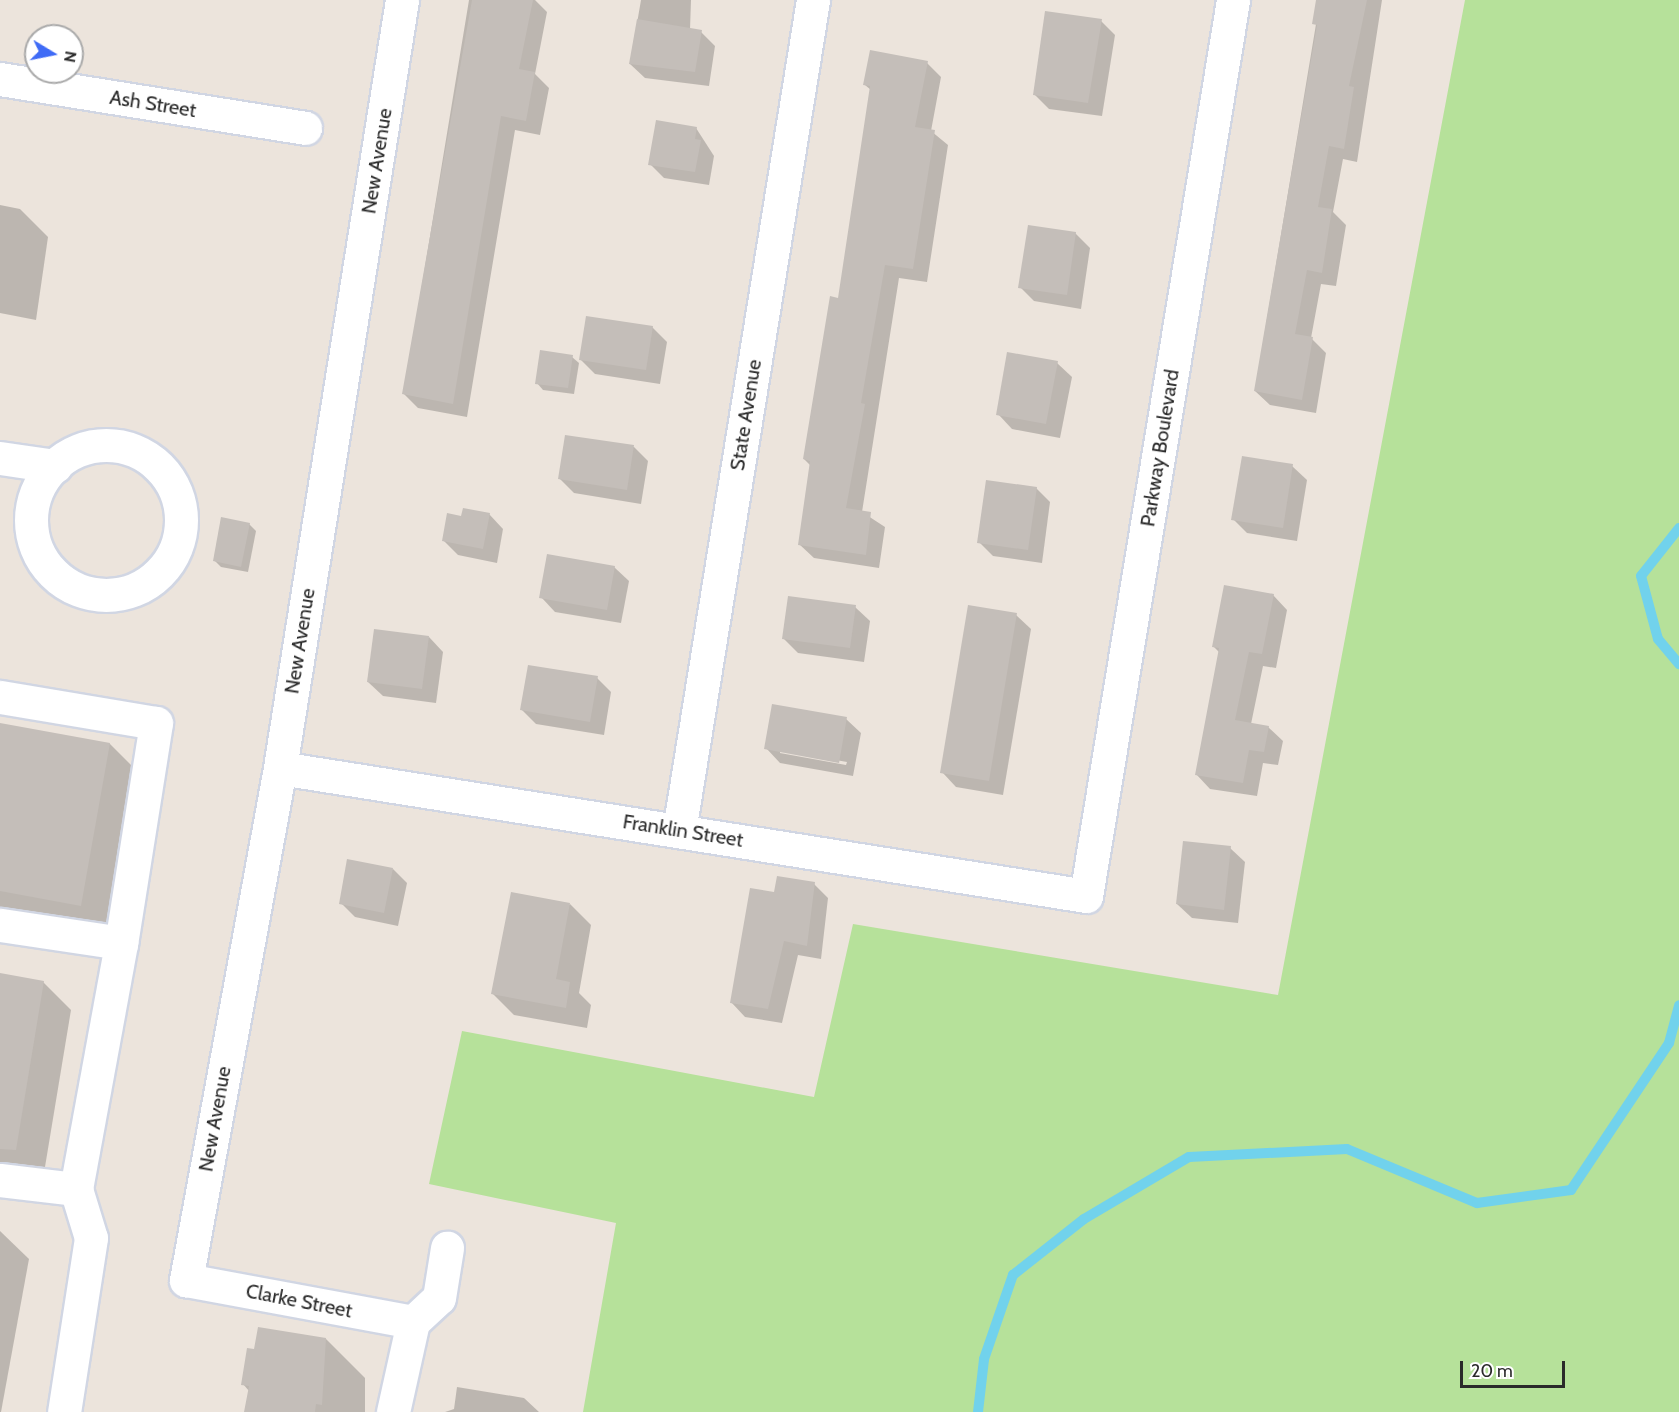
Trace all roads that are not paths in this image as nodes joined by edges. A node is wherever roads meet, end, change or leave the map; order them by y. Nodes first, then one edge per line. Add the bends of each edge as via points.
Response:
1 (402, 0) edge
2 (813, 0) edge
3 (1233, 0) edge
4 (0, 79) edge
5 (305, 128) dead end
6 (0, 458) edge
7 (55, 466) junction
8 (0, 697) edge
9 (280, 768) junction
10 (679, 831) junction
11 (1086, 896) joint
12 (0, 925) edge
13 (121, 943) junction
14 (0, 1180) edge
15 (76, 1189) junction
16 (447, 1248) dead end
17 (186, 1280) joint
18 (413, 1322) junction
19 (64, 1412) edge
20 (393, 1412) edge

1 - 9 street, New Avenue
2 - 10 street, State Avenue
3 - 11 street, Parkway Boulevard
4 - 5 street, Ash Street
6 - 7 street
7 - 7 street via 40,484 32,531 54,575 75,589 101,596 127,593 150,582 168,564 179,540 182,514 162,469 121,446 97,446
8 - 13 street via 156,723
9 - 10 street, Franklin Street
9 - 17 street, New Avenue
10 - 11 street, Franklin Street
12 - 13 street
13 - 15 street
14 - 15 street
15 - 19 street via 91,1238
16 - 18 street via 438,1298
17 - 18 street, Clarke Street
18 - 20 street

